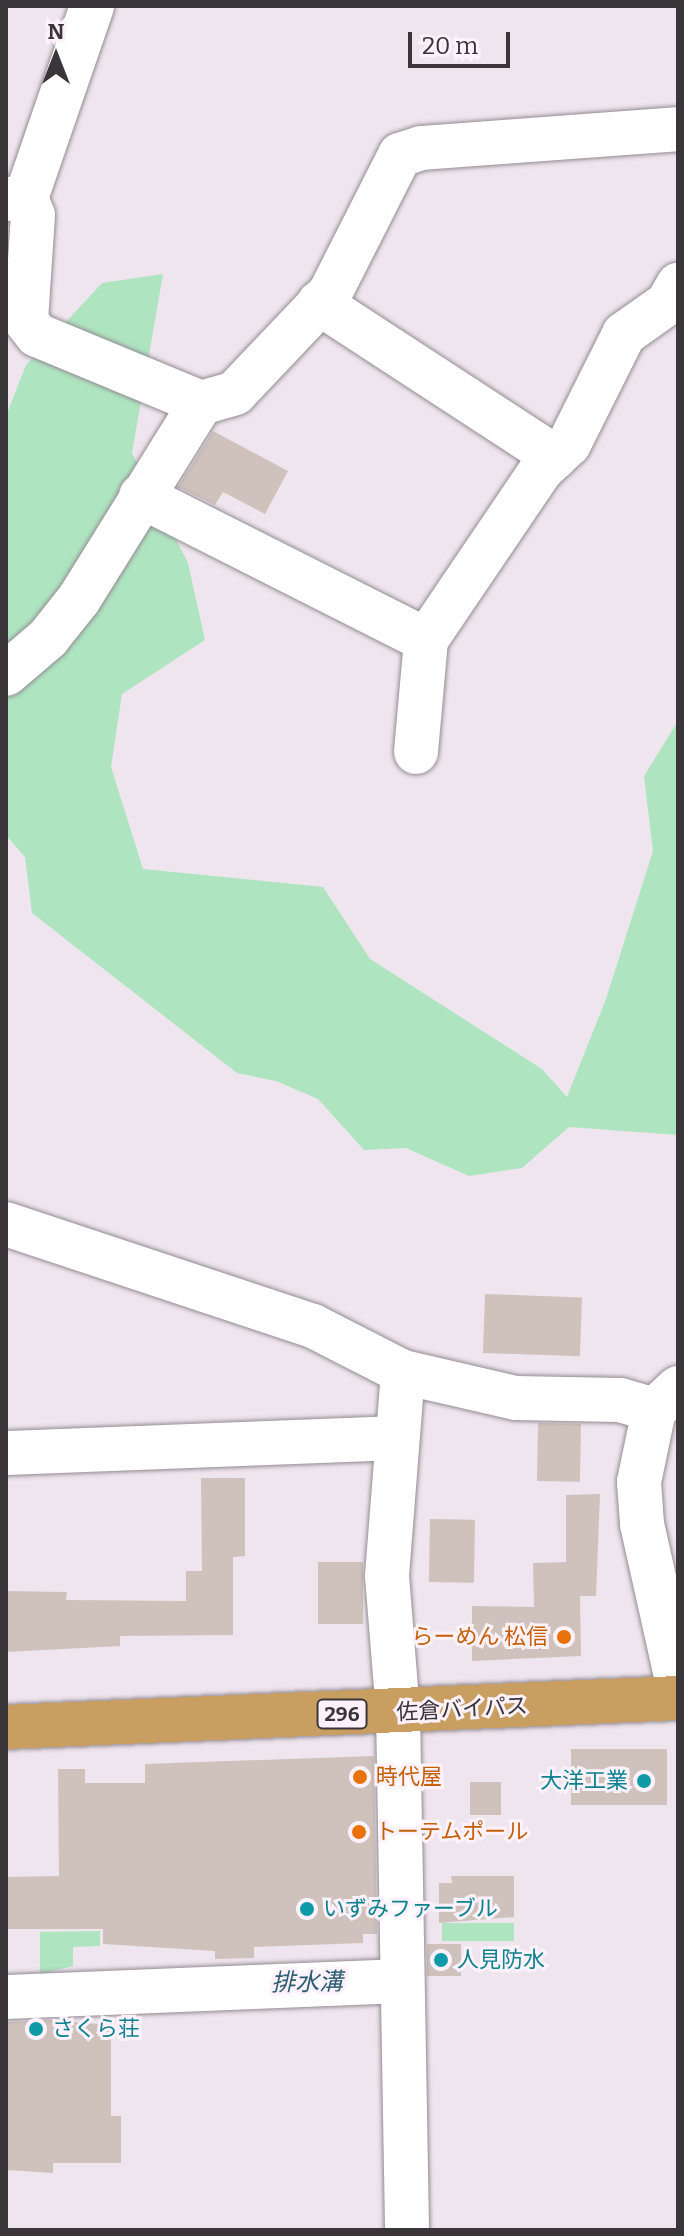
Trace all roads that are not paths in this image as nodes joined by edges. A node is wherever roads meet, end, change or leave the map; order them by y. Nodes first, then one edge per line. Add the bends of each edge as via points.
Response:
1 (92, 6) edge
2 (678, 129) edge
3 (16, 198) edge
4 (678, 285) edge
5 (319, 303) junction
6 (201, 403) junction
7 (555, 457) junction
8 (141, 496) junction
9 (426, 640) junction
10 (6, 674) edge
11 (416, 752) dead end
12 (6, 1224) edge
13 (403, 1372) junction
14 (666, 1399) edge
15 (396, 1438) junction
16 (6, 1453) edge
17 (678, 1685) edge
18 (678, 1698) edge
19 (398, 1712) junction
20 (6, 1727) edge
21 (399, 1981) junction
22 (6, 1997) edge
23 (407, 2230) edge

1 - 3 street
2 - 5 street via 421,148 400,155
3 - 6 street via 33,215 26,321 37,335
4 - 7 street via 668,303 624,334 569,444
5 - 6 street via 235,393
5 - 7 street
6 - 8 street
7 - 9 street
8 - 9 street
8 - 10 street via 79,599 48,638
9 - 11 street
12 - 13 street via 313,1326
13 - 14 street via 516,1398
13 - 15 street
14 - 17 street via 642,1446 642,1524
15 - 16 street
15 - 19 street via 387,1576
18 - 19 highway, 佐倉バイパス / 296
19 - 20 highway, 佐倉バイパス / 296
19 - 21 street
21 - 22 street
21 - 23 street

